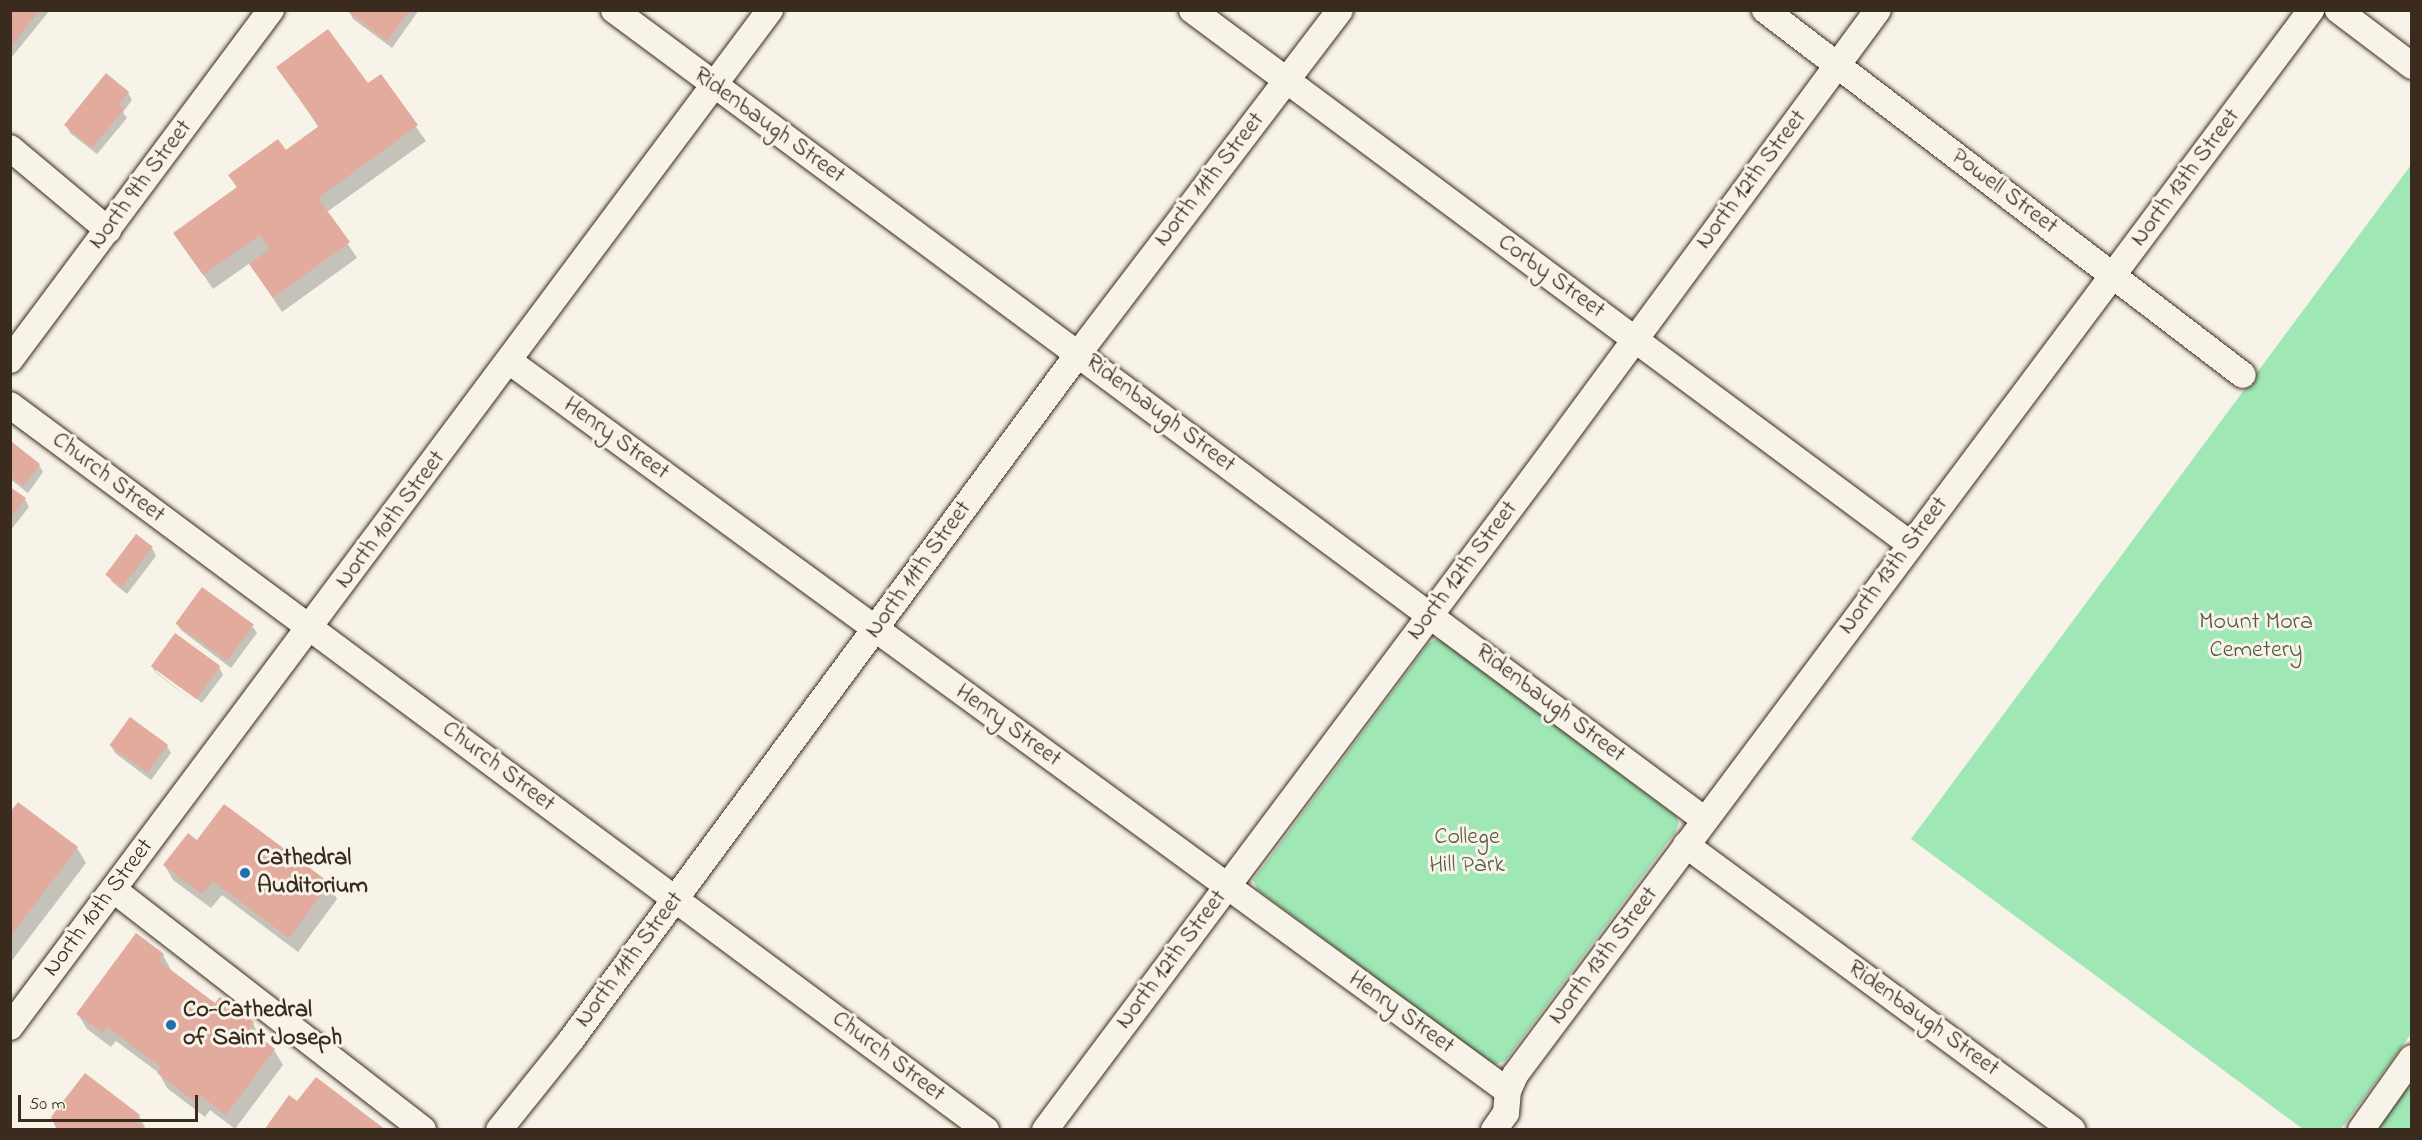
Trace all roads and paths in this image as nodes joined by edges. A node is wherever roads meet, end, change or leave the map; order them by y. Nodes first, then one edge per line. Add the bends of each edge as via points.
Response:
1 (271, 10) edge
2 (614, 10) edge
3 (770, 10) edge
4 (1192, 10) edge
5 (1340, 10) edge
6 (1765, 10) edge
7 (1878, 10) edge
8 (2311, 10) edge
9 (2338, 10) edge
10 (1837, 65) junction
11 (2412, 66) edge
12 (1286, 81) junction
13 (714, 86) junction
14 (10, 148) edge
15 (108, 230) junction
16 (2114, 276) junction
17 (1635, 338) junction
18 (1078, 354) junction
19 (10, 360) edge
20 (509, 361) junction
21 (2243, 375) dead end
22 (10, 405) edge
23 (1910, 544) junction
24 (1430, 614) junction
25 (311, 628) junction
26 (876, 629) junction
27 (1704, 820) junction
28 (1686, 845) junction
29 (1227, 886) junction
30 (114, 890) junction
31 (676, 899) junction
32 (10, 1027) edge
33 (2412, 1058) edge
34 (1508, 1091) junction
35 (423, 1130) edge
36 (499, 1130) edge
37 (986, 1130) edge
38 (1045, 1130) edge
39 (1494, 1130) edge
40 (2072, 1130) edge
41 (2361, 1130) edge

1 - 15 street, North 9th Street
2 - 13 street, Ridenbaugh Street
3 - 13 street, North 10th Street
4 - 12 street, Corby Street
5 - 12 street, North 11th Street
6 - 10 street, Powell Street
7 - 10 street, North 12th Street
8 - 16 street, North 13th Street
9 - 11 street
10 - 16 street, Powell Street
10 - 17 street, North 12th Street
12 - 17 street, Corby Street
12 - 18 street, North 11th Street
13 - 18 street, Ridenbaugh Street
13 - 20 street, North 10th Street
14 - 15 street
15 - 19 street, North 9th Street
16 - 21 street, Powell Street
16 - 23 street, North 13th Street
17 - 23 street, Corby Street
17 - 24 street, North 12th Street
18 - 24 street, Ridenbaugh Street
18 - 26 street, North 11th Street
20 - 25 street, North 10th Street
20 - 26 street, Henry Street
22 - 25 street, Church Street
23 - 27 street, North 13th Street
24 - 27 street, Ridenbaugh Street
24 - 29 street, North 12th Street
25 - 30 street, North 10th Street
25 - 31 street, Church Street
26 - 29 street, Henry Street
26 - 31 street, North 11th Street
27 - 28 street, North 13th Street
28 - 34 street, North 13th Street via 1515,1075
28 - 40 street, Ridenbaugh Street
29 - 34 street, Henry Street
29 - 38 street, North 12th Street
30 - 32 street, North 10th Street
30 - 35 street
31 - 36 street, North 11th Street
31 - 37 street, Church Street
33 - 41 street
34 - 39 street, North 13th Street via 1506,1113

